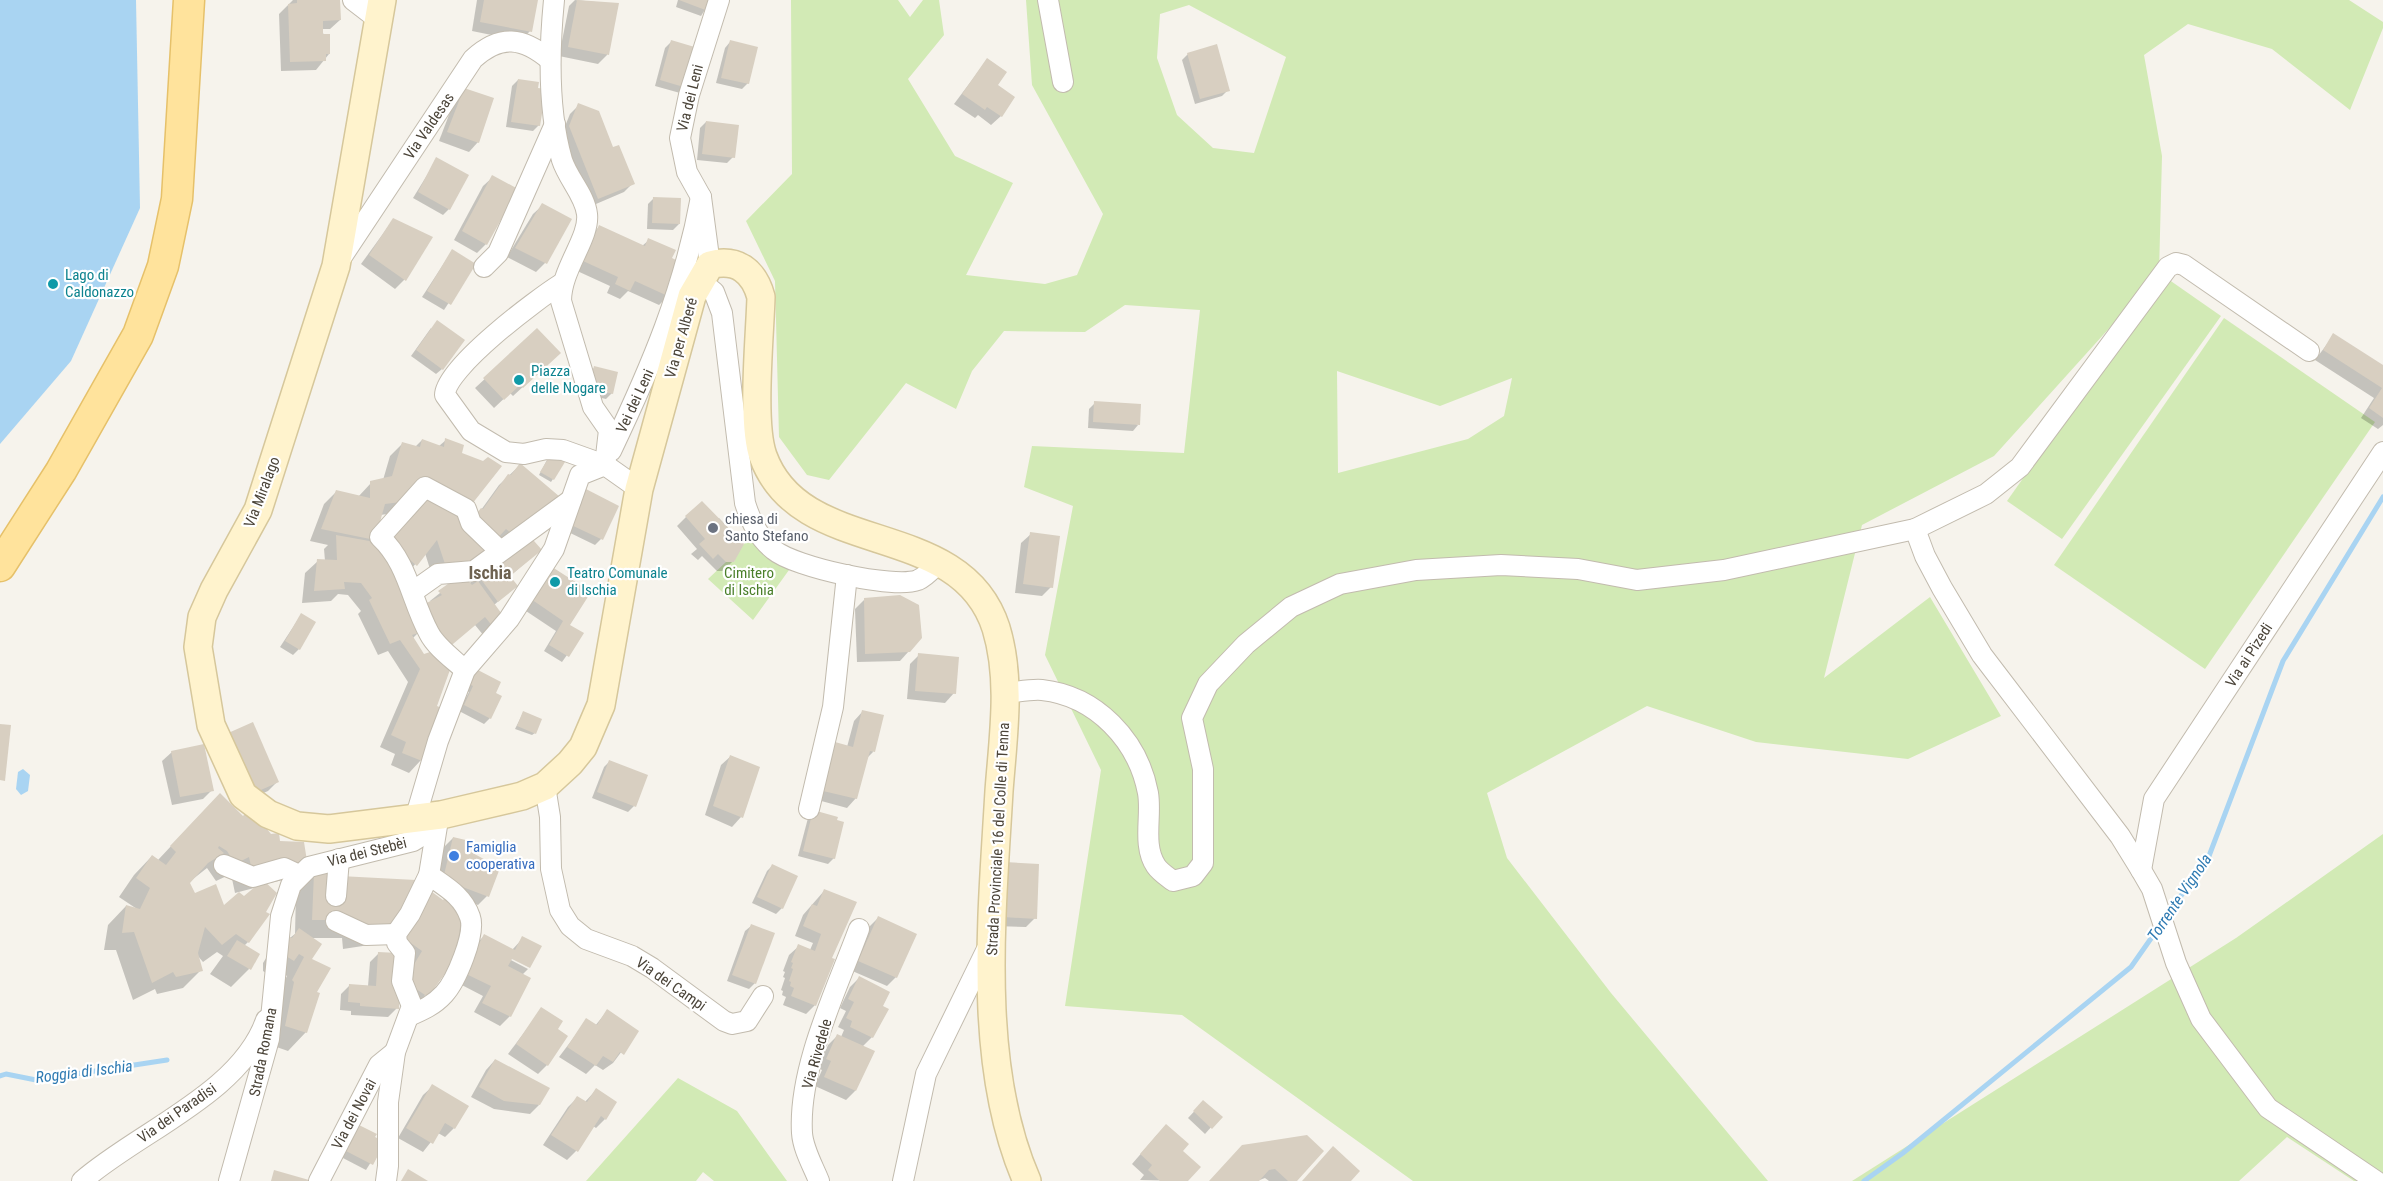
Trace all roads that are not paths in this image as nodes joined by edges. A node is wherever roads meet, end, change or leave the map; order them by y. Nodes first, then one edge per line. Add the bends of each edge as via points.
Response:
1 (189, 0) edge
2 (353, 0) edge
3 (554, 0) edge
4 (719, 0) edge
5 (1048, 0) edge
6 (381, 10) edge
7 (550, 60) junction
8 (1064, 82) dead end
9 (556, 121) junction
10 (701, 197) junction
11 (336, 266) junction
12 (484, 267) dead end
13 (705, 272) junction
14 (561, 284) junction
15 (2309, 351) dead end
16 (2383, 452) edge
17 (605, 465) junction
18 (639, 489) junction
19 (571, 500) junction
20 (1915, 529) junction
21 (499, 550) junction
22 (939, 562) junction
23 (0, 566) edge
24 (847, 575) junction
25 (414, 591) junction
26 (465, 670) junction
27 (1005, 683) junction
28 (545, 786) junction
29 (809, 809) dead end
30 (430, 820) junction
31 (339, 859) junction
32 (224, 865) dead end
33 (2141, 870) junction
34 (429, 875) junction
35 (295, 880) junction
36 (336, 896) dead end
37 (336, 921) dead end
38 (859, 929) dead end
39 (396, 934) junction
40 (990, 943) junction
41 (763, 996) dead end
42 (273, 1000) junction
43 (409, 1016) junction
44 (395, 1052) junction
45 (82, 1181) edge
46 (229, 1181) edge
47 (319, 1181) edge
48 (386, 1181) edge
49 (819, 1181) edge
50 (903, 1181) edge
51 (1027, 1181) edge
52 (2376, 1181) edge

1 - 23 main road via 177,199 163,266 138,335 61,471
2 - 6 street
3 - 7 street
4 - 10 street, Via dei Leni via 688,95 680,138 687,172
5 - 8 street
6 - 11 street, Via Miralago
7 - 9 street
7 - 11 street, Via Valdesas via 537,48 502,41 484,48
9 - 12 street via 498,253
9 - 14 street via 565,170 588,216
10 - 13 street, Via dei Leni
10 - 17 street, Vei dei Leni via 669,322
11 - 30 street, Via Miralago via 258,510 202,618 198,647 201,676 220,750 243,795 268,814 297,826 329,829
13 - 18 street, Via per Alberé via 692,296
13 - 22 street via 722,262 736,264 757,281 761,297 758,427 762,453 781,489 801,507 826,521 925,553
13 - 24 street via 722,314 745,503 751,523 775,551 793,562
14 - 17 street via 561,301 593,407 609,430
14 - 17 street via 527,306 469,359 444,391 471,431 489,445 524,454 563,450
15 - 20 street via 2184,266 2172,264 2020,467 1986,495
16 - 33 street, Via ai Pizedi via 2154,799
17 - 18 street
17 - 19 street via 580,475
18 - 28 street, Via per Alberé via 601,705 583,747
19 - 21 street
19 - 26 street via 554,549 509,619
20 - 27 street via 1724,570 1637,580 1578,569 1501,565 1416,570 1340,584 1291,607 1246,644 1208,684 1199,700 1192,718 1203,769 1203,863 1193,876 1173,881 1155,865 1147,834 1148,796 1143,774 1119,731 1095,708 1078,699
20 - 33 street via 1936,578 1982,655 2120,836
21 - 25 street via 474,571 438,574
21 - 25 street via 471,523 466,509 424,487 380,537 393,549
22 - 24 street via 916,581
22 - 27 street via 965,582 986,608 995,625
24 - 29 street via 833,707
25 - 26 street via 429,634
26 - 30 street via 438,741
27 - 40 street, Strada Provinciale 16 del Colle di Tenna
28 - 30 street, Via per Alberé via 522,796
28 - 41 street, Via dei Campi via 551,869 560,910 570,926 586,939 652,968 724,1022 747,1021
30 - 31 street, Via dei Stebèi via 413,841
30 - 34 street
31 - 35 street, Via dei Stebèi via 309,867
31 - 36 street
32 - 35 street via 253,877 284,868
33 - 52 street via 2152,889 2166,935 2201,1018 2268,1108
34 - 39 street
34 - 43 street via 458,895 472,929 446,993 430,1007
35 - 42 street, Strada Romana via 281,916
37 - 39 street via 366,935
38 - 49 street, Via Rivedele via 805,1090 802,1134
39 - 43 street via 405,953 402,981 411,998
40 - 50 street via 926,1074
40 - 51 street, Strada Provinciale 16 del Colle di Tenna via 997,1064 1013,1149
42 - 45 street, Via dei Paradisi via 264,1027 245,1056 210,1093 109,1158
42 - 46 street, Strada Romana via 266,1049
43 - 44 street, Via dei Novai
44 - 47 street, Via dei Novai via 379,1065
44 - 48 street, Via dei Novai via 388,1102

